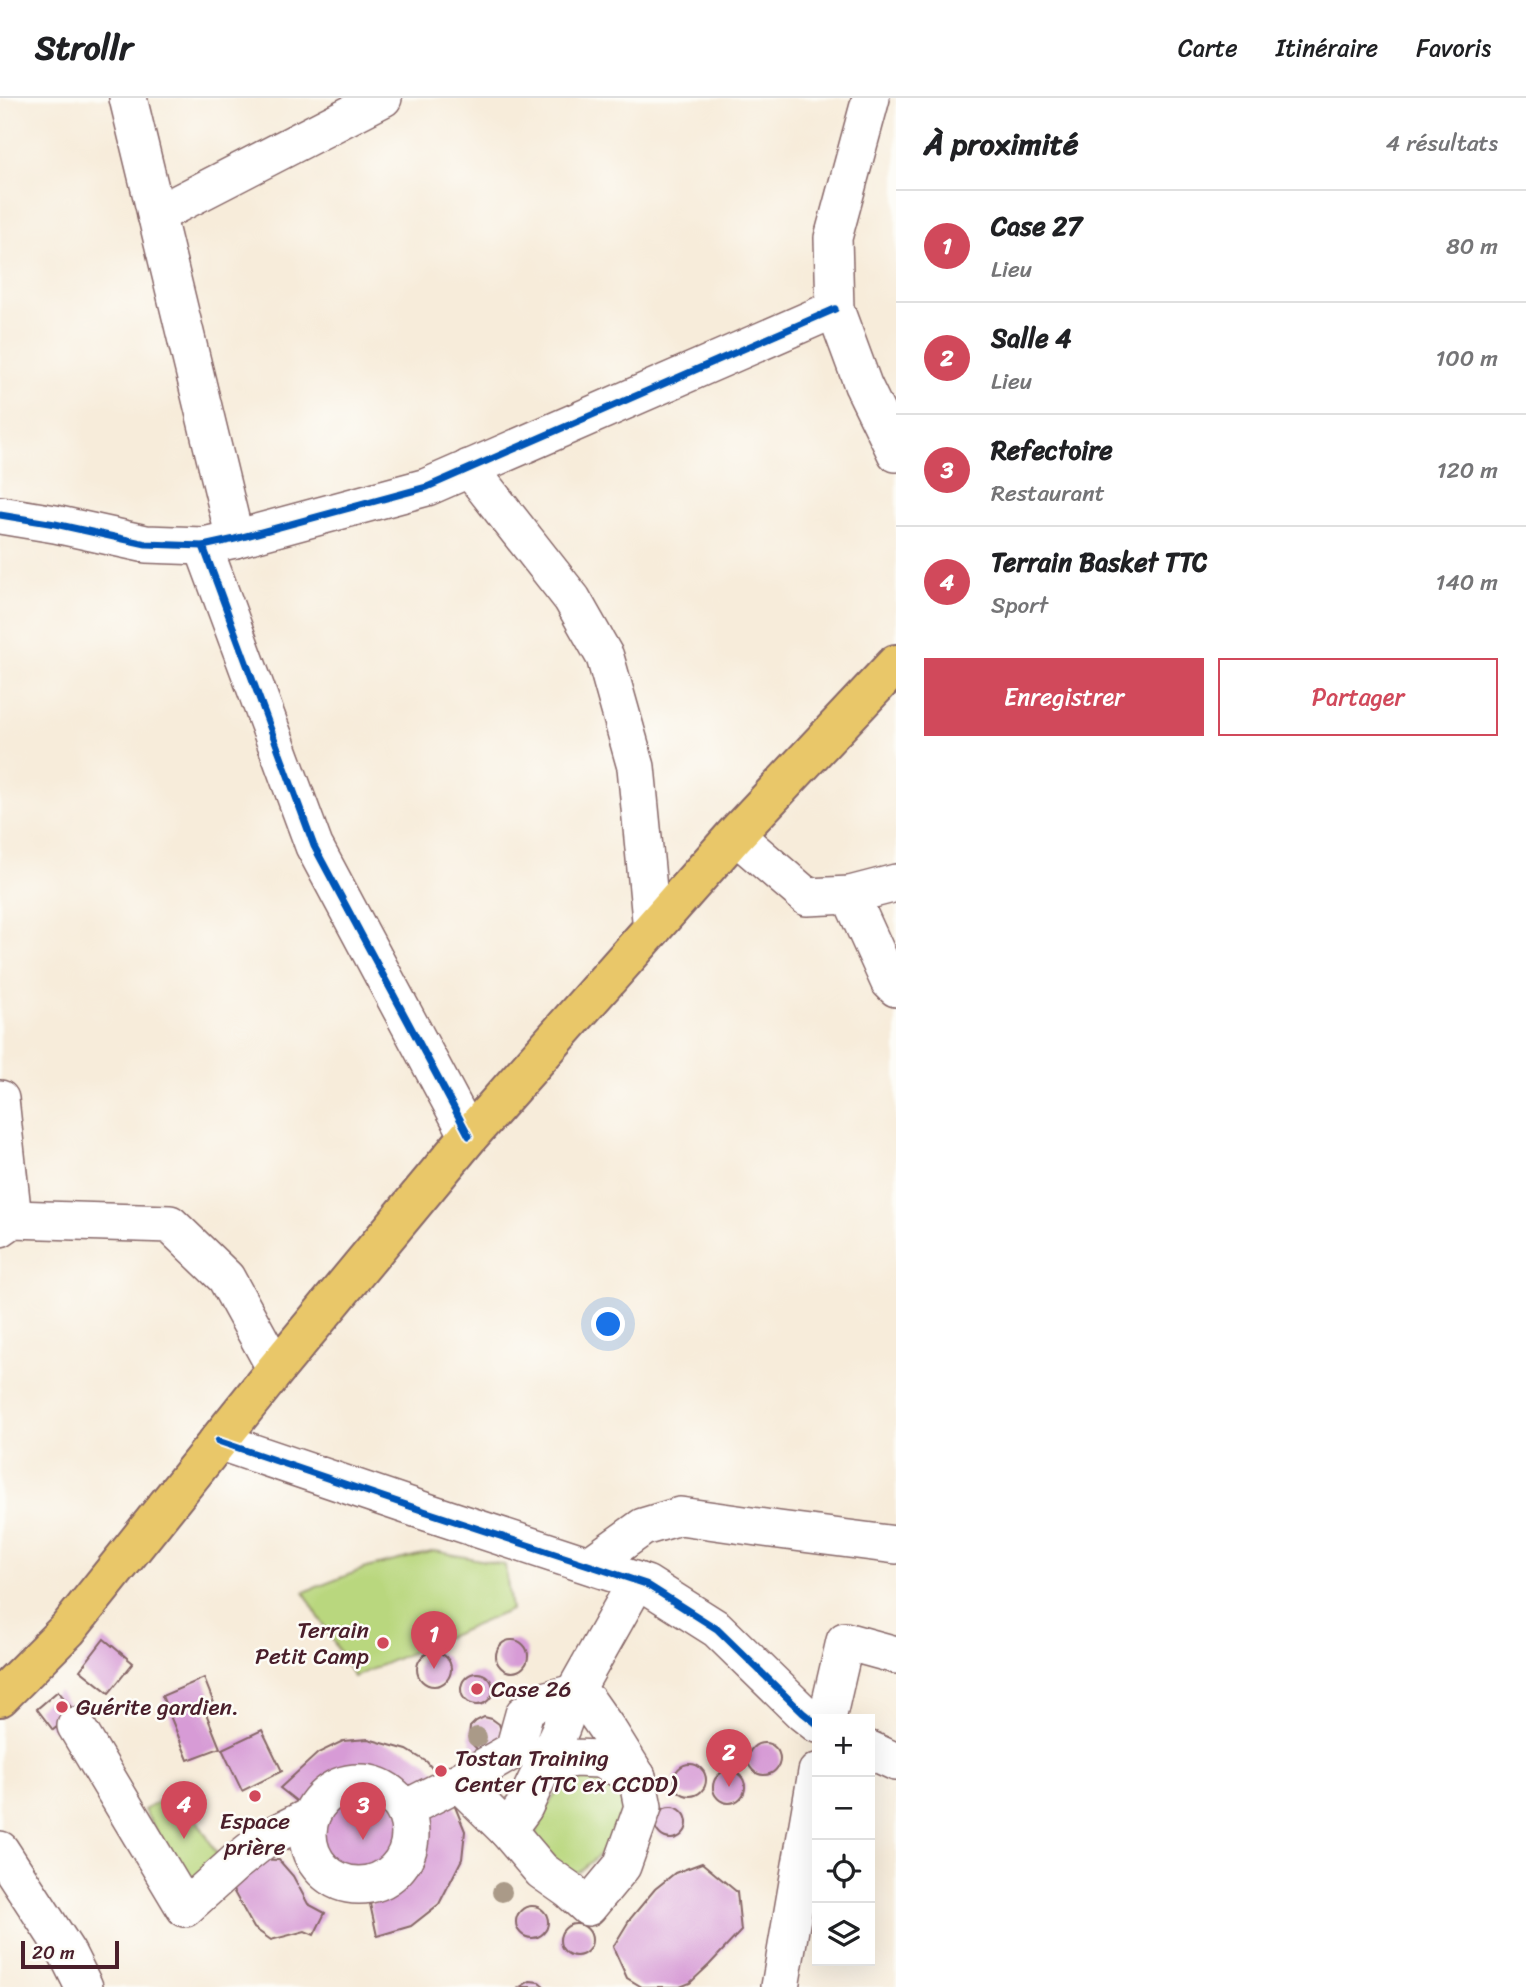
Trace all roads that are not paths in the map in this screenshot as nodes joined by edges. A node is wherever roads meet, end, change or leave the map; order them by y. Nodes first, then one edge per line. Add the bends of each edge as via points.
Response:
1 (128, 98) edge
2 (383, 98) edge
3 (871, 98) edge
4 (156, 215) junction
5 (835, 309) junction
6 (896, 453) edge
7 (469, 468) junction
8 (0, 514) edge
9 (219, 542) junction
10 (896, 664) edge
11 (735, 835) junction
12 (896, 883) edge
13 (850, 895) junction
14 (652, 930) junction
15 (896, 988) edge
16 (0, 1099) edge
17 (470, 1136) junction
18 (6, 1224) edge
19 (276, 1369) junction
20 (218, 1441) junction
21 (896, 1545) edge
22 (590, 1565) junction
23 (637, 1581) junction
24 (896, 1655) edge
25 (574, 1693) junction
26 (0, 1697) edge
27 (539, 1714) junction
28 (828, 1714) edge
29 (812, 1720) edge
30 (76, 1726) dead end
31 (875, 1752) edge
32 (896, 1762) edge
33 (544, 1765) junction
34 (637, 1777) junction
35 (816, 1777) edge
36 (458, 1782) junction
37 (405, 1809) junction
38 (311, 1816) junction
39 (507, 1830) junction
40 (0, 1850) edge
41 (84, 1987) edge
42 (780, 1987) edge

1 - 4 street
2 - 4 street
3 - 5 street via 832,238
4 - 9 street
5 - 6 street via 863,385
5 - 7 street
7 - 9 street via 427,487
7 - 14 street via 572,599 605,657 636,767
8 - 9 street via 146,544
9 - 17 street via 314,846
10 - 11 main road
11 - 13 street via 807,897
11 - 14 main road
12 - 13 street
13 - 15 street
14 - 17 main road
16 - 18 street
17 - 19 main road
18 - 19 street via 170,1224 226,1278
19 - 20 main road
20 - 22 street
20 - 26 main road via 68,1629
21 - 22 street via 680,1516 643,1527
22 - 23 street
23 - 25 street
23 - 29 street via 717,1629
24 - 28 street via 845,1641
25 - 27 street
25 - 34 street via 588,1702
27 - 33 street
27 - 36 street via 514,1750
30 - 38 street via 186,1908 265,1839
31 - 32 street
33 - 34 street via 573,1758 599,1759
33 - 39 street
34 - 39 street via 643,1807 623,1867 588,1907 542,1871
35 - 42 street
36 - 37 street
36 - 39 street
37 - 38 street via 391,1793 361,1782 331,1790 318,1801
37 - 38 street via 411,1835 408,1851 400,1866 374,1884 342,1882 328,1875 309,1848
40 - 41 street

